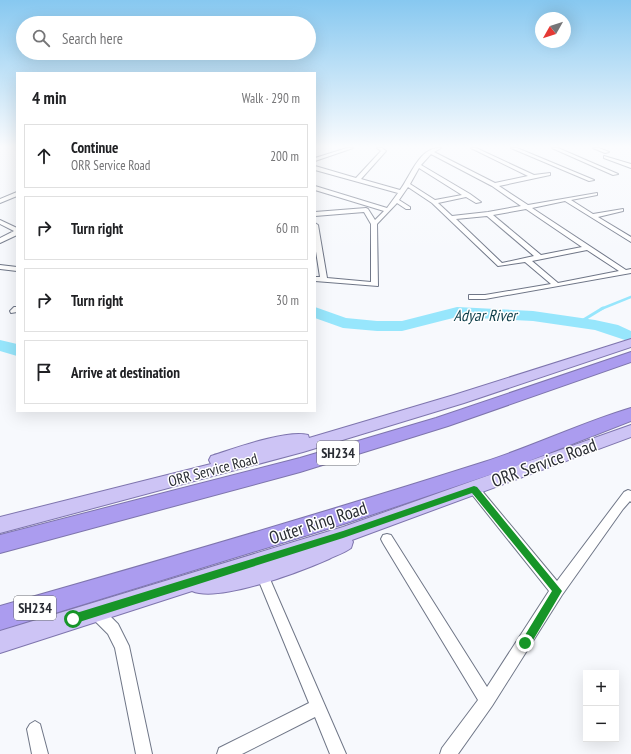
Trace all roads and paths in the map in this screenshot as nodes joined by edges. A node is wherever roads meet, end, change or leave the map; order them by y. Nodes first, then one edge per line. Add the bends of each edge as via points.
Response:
1 (368, 183) edge
2 (448, 183) edge
3 (490, 183) edge
4 (503, 183) edge
5 (406, 184) joint
6 (494, 185) junction
7 (316, 188) edge
8 (401, 192) junction
9 (16, 194) edge
10 (595, 194) dead end
11 (468, 195) junction
12 (9, 198) junction
13 (565, 199) junction
14 (16, 200) edge
15 (396, 200) junction
16 (0, 202) edge
17 (434, 202) junction
18 (478, 202) dead end
19 (528, 207) junction
20 (408, 208) dead end
21 (387, 210) junction
22 (621, 210) dead end
23 (316, 214) edge
24 (488, 214) junction
25 (593, 216) junction
26 (452, 218) junction
27 (0, 222) edge
28 (374, 224) junction
29 (16, 230) edge
30 (16, 231) edge
31 (316, 231) edge
32 (631, 240) edge
33 (0, 241) edge
34 (588, 248) junction
35 (539, 257) junction
36 (527, 260) junction
37 (0, 267) edge
38 (8, 268) junction
39 (16, 270) edge
40 (628, 271) edge
41 (0, 274) edge
42 (316, 278) edge
43 (324, 279) junction
44 (557, 285) junction
45 (472, 297) dead end
46 (628, 349) edge
47 (628, 421) edge
48 (474, 489) junction
49 (631, 497) edge
50 (381, 521) junction
51 (0, 525) edge
52 (387, 539) dead end
53 (0, 544) edge
54 (262, 574) junction
55 (176, 587) junction
56 (557, 591) junction
57 (96, 612) junction
58 (0, 618) edge
59 (0, 642) edge
60 (487, 701) junction
61 (318, 708) junction
62 (35, 729) dead end
63 (40, 754) edge
64 (144, 754) edge
65 (225, 754) edge
66 (338, 754) edge
67 (448, 754) edge

1 - 8 street
2 - 11 street
3 - 6 street
4 - 6 street
5 - 8 street
5 - 17 street
6 - 19 street
7 - 21 street
8 - 15 street
9 - 12 street
10 - 13 street
11 - 17 street
11 - 18 street
12 - 14 street
12 - 16 street
13 - 19 street
13 - 25 street
15 - 20 street
15 - 21 street
17 - 26 street
19 - 24 street
19 - 34 street
21 - 28 street
22 - 25 street
23 - 28 street via 366,210
24 - 26 street
24 - 35 street
25 - 32 street
26 - 36 street via 500,265
27 - 29 street
28 - 43 street via 375,284
30 - 33 street
31 - 43 street
34 - 35 street
34 - 40 street
35 - 36 street
36 - 44 street
37 - 38 street
38 - 39 street
38 - 41 street
40 - 44 street
42 - 43 street
44 - 45 street
46 - 51 main road, ORR Service Road via 336,436 261,446 208,463 156,485
46 - 53 highway, SH234 via 601,368 450,419 300,465
47 - 48 main road, ORR Service Road
47 - 58 highway, Outer Ring Road / SH234 via 348,514
48 - 50 main road, ORR Service Road
48 - 56 street
49 - 56 street via 628,496 619,506
50 - 54 main road via 308,559
50 - 55 main road, ORR Service Road
52 - 60 street
54 - 55 main road via 217,584
54 - 61 street
55 - 57 main road, ORR Service Road
56 - 60 street
57 - 59 main road, ORR Service Road
57 - 64 street via 113,629 122,646
60 - 67 street
61 - 65 street
61 - 66 street
62 - 63 street

